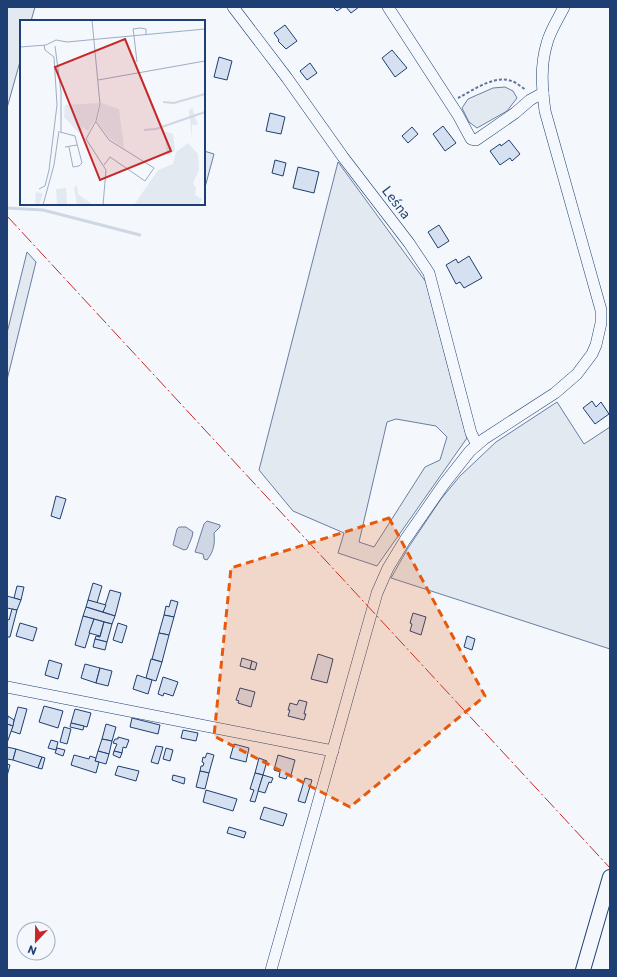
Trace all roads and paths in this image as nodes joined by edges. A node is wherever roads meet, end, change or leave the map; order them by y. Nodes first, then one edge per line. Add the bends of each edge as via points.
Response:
1 (233, 7) edge
2 (388, 7) edge
3 (564, 7) edge
4 (539, 95) junction
5 (450, 102) junction
6 (477, 445) junction
7 (7, 686) edge
8 (333, 751) junction
9 (610, 878) edge
10 (270, 970) edge
11 (583, 970) edge

1 - 6 street, Leśna via 430,273 471,433
2 - 5 street
3 - 4 street via 547,42
4 - 5 path via 506,79 495,80
4 - 5 street via 476,140 471,139
4 - 6 street via 601,310 599,335 592,354 576,374 555,393
6 - 8 street via 444,484 388,568 377,593
7 - 8 street
8 - 10 street
9 - 11 main road

